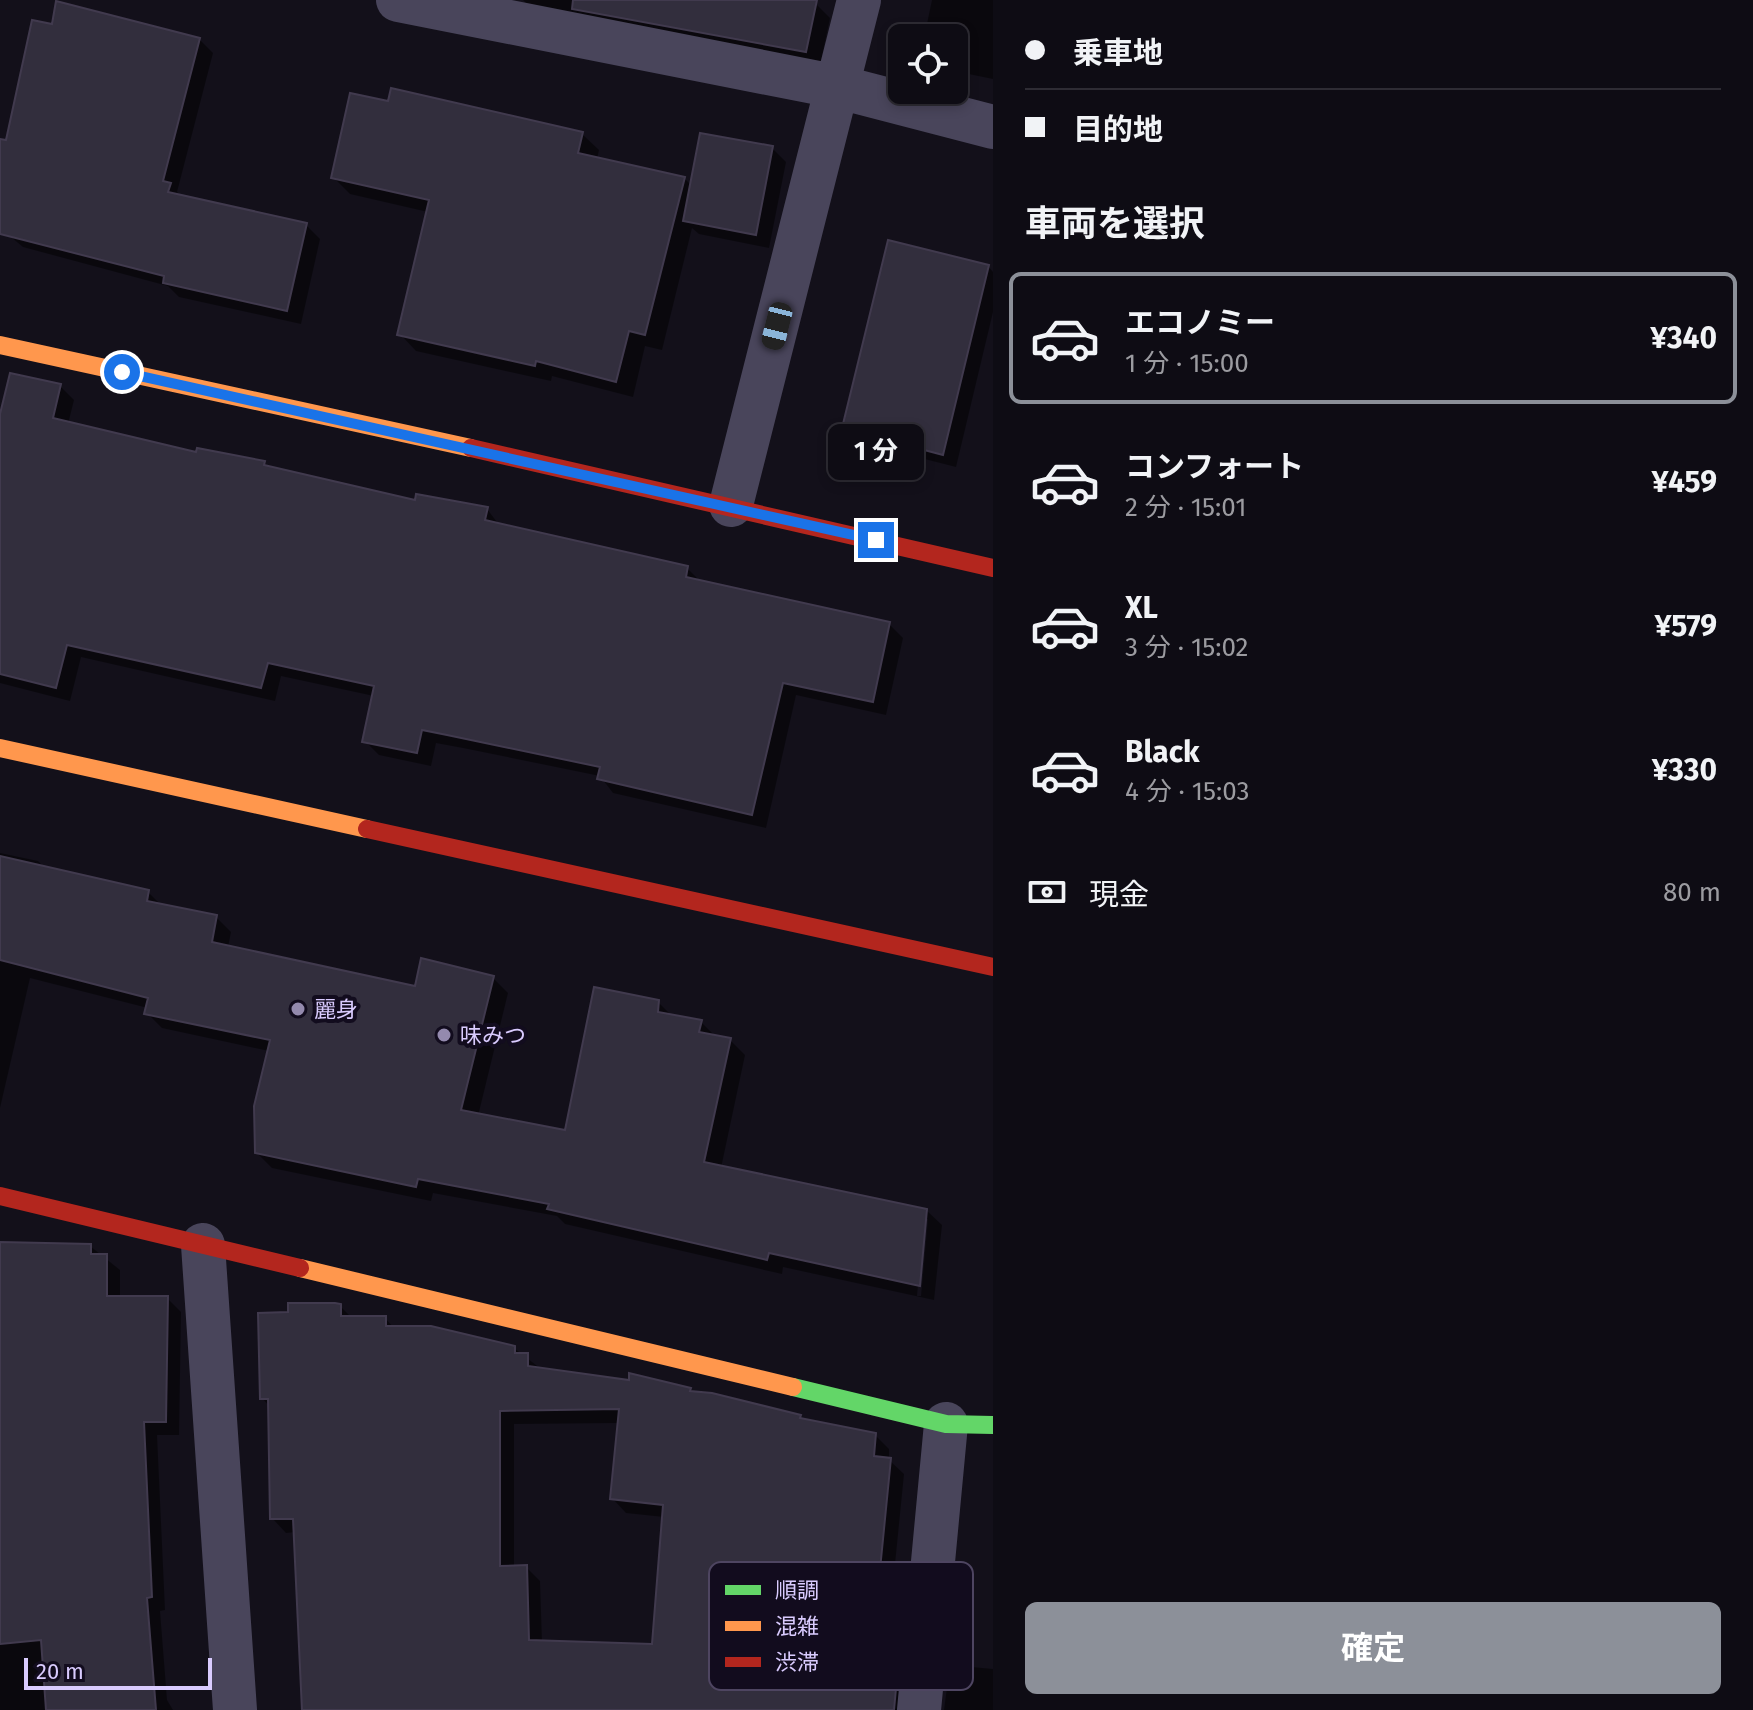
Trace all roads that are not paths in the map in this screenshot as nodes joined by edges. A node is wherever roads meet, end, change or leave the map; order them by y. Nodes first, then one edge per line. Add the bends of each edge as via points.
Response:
1 (398, 0) edge
2 (859, 0) edge
3 (839, 87) junction
4 (993, 127) edge
5 (0, 345) edge
6 (731, 505) junction
7 (993, 568) edge
8 (0, 748) edge
9 (993, 967) edge
10 (0, 1196) edge
11 (203, 1245) junction
12 (946, 1424) junction
13 (993, 1425) edge
14 (933, 1562) edge
15 (921, 1690) edge
16 (235, 1710) edge
17 (919, 1710) edge

1 - 3 street
2 - 3 street
3 - 4 street
3 - 6 street
5 - 6 street
6 - 7 street
8 - 9 street
10 - 11 street
11 - 12 street
11 - 16 street
12 - 13 street
12 - 14 street
15 - 17 street

